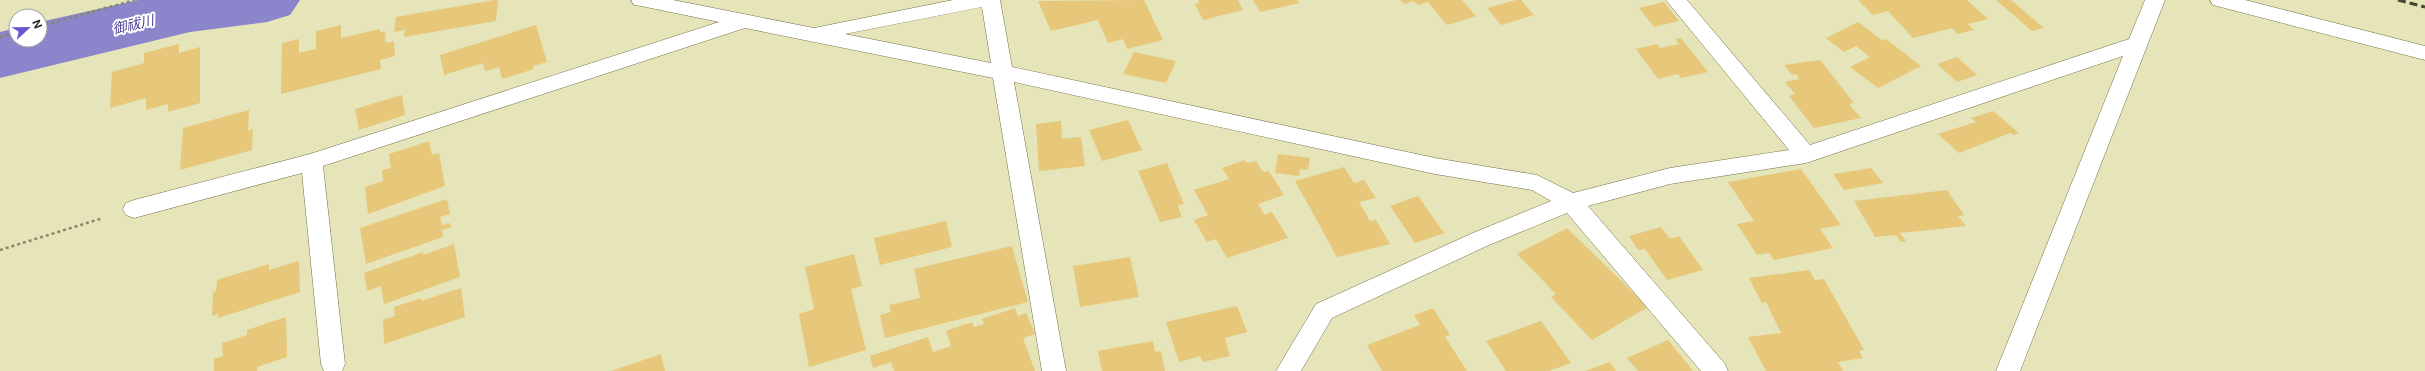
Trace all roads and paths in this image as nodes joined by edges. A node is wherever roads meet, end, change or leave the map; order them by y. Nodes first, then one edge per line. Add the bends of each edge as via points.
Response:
1 (134, 0) edge
2 (641, 0) edge
3 (986, 0) edge
4 (990, 0) edge
5 (1676, 0) edge
6 (2155, 0) edge
7 (2220, 0) edge
8 (745, 21) junction
9 (48, 24) edge
10 (811, 34) junction
11 (2137, 44) junction
12 (2425, 53) edge
13 (1005, 73) junction
14 (1806, 155) junction
15 (312, 162) junction
16 (1571, 202) junction
17 (134, 208) joint
18 (0, 250) edge
19 (333, 364) dead end
20 (1054, 371) edge
21 (1288, 371) edge
22 (1716, 371) edge
23 (2008, 371) edge

1 - 9 path
2 - 8 street
3 - 10 street
4 - 13 street
5 - 14 street
6 - 11 street
7 - 12 street
8 - 10 street
8 - 15 street
10 - 13 street
11 - 14 street
11 - 23 street
13 - 16 street via 1435,166 1537,183
13 - 20 street
14 - 16 street via 1670,176
15 - 17 street
15 - 19 street
16 - 21 street via 1481,239 1324,311
16 - 22 street
17 - 18 path

